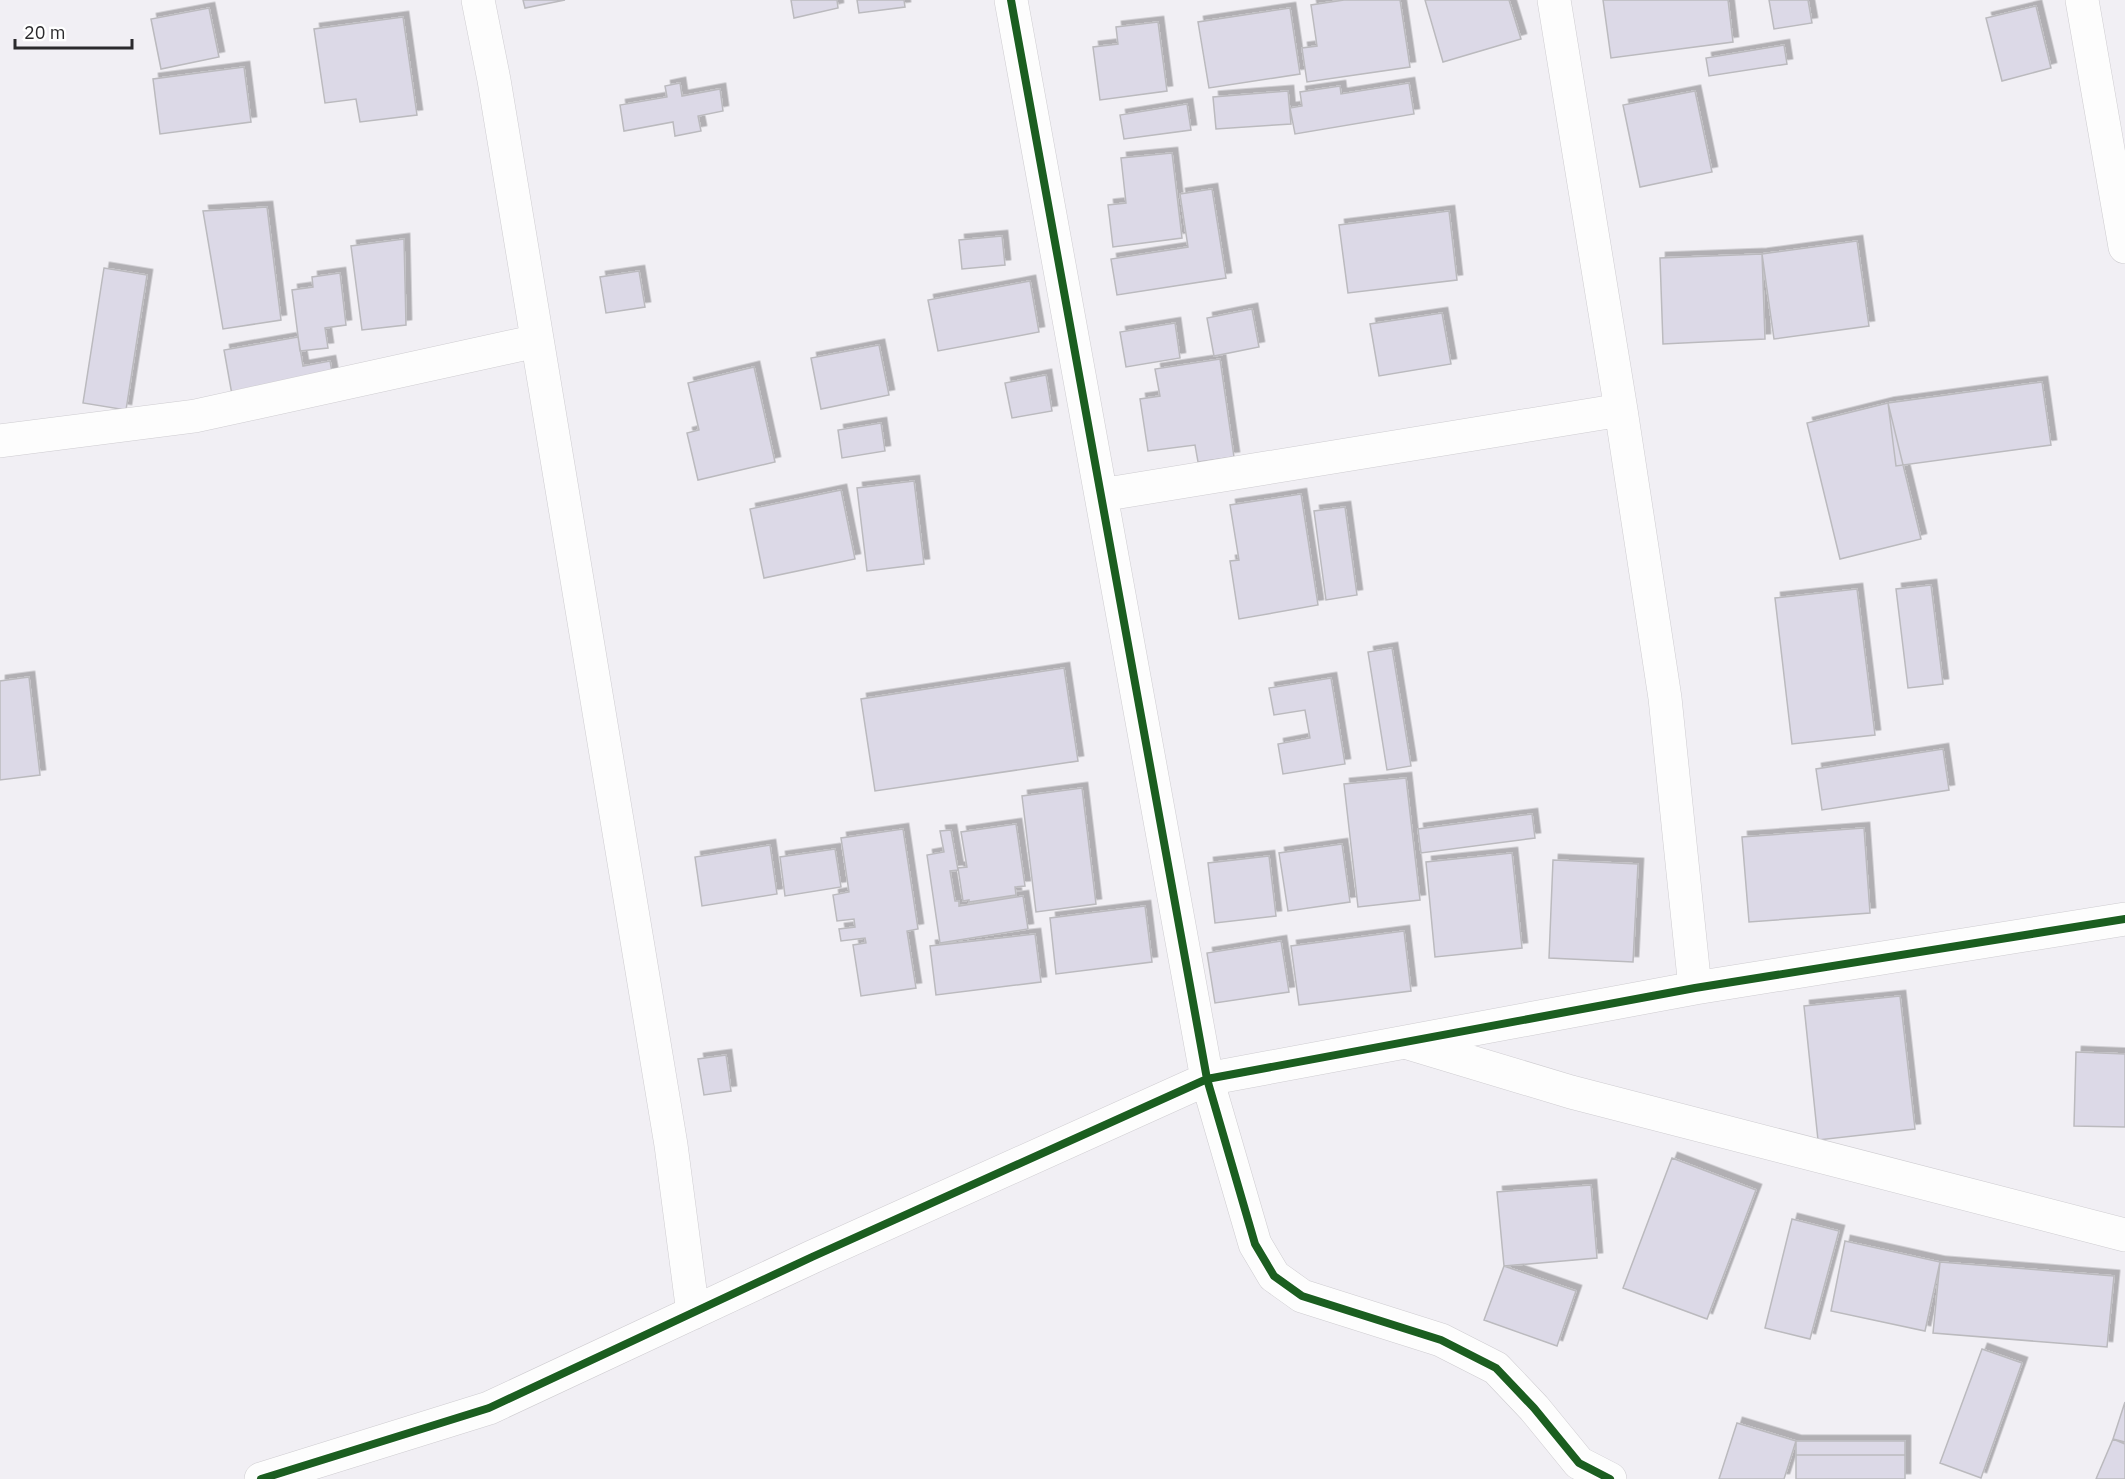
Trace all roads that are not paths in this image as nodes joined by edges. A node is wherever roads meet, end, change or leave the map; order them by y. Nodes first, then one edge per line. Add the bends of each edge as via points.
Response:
1 (478, 0) edge
2 (1011, 0) edge
3 (1554, 0) edge
4 (2082, 0) edge
5 (2125, 247) edge
6 (537, 341) junction
7 (1621, 410) junction
8 (0, 441) edge
9 (1101, 495) junction
10 (2125, 919) edge
11 (1695, 988) junction
12 (1404, 1041) junction
13 (1207, 1079) junction
14 (2125, 1235) edge
15 (693, 1313) junction
16 (261, 1479) edge
17 (1610, 1479) edge

1 - 6 street
2 - 9 street
3 - 7 street
4 - 5 street
6 - 8 street via 195,416
6 - 15 street via 671,1145
7 - 9 street
7 - 11 street via 1665,698
9 - 13 street
10 - 11 street
11 - 12 street
12 - 13 street
12 - 14 street via 1571,1092
13 - 15 street
13 - 17 street via 1255,1244 1274,1276 1302,1296 1441,1340 1496,1368 1579,1463
15 - 16 street via 489,1408

